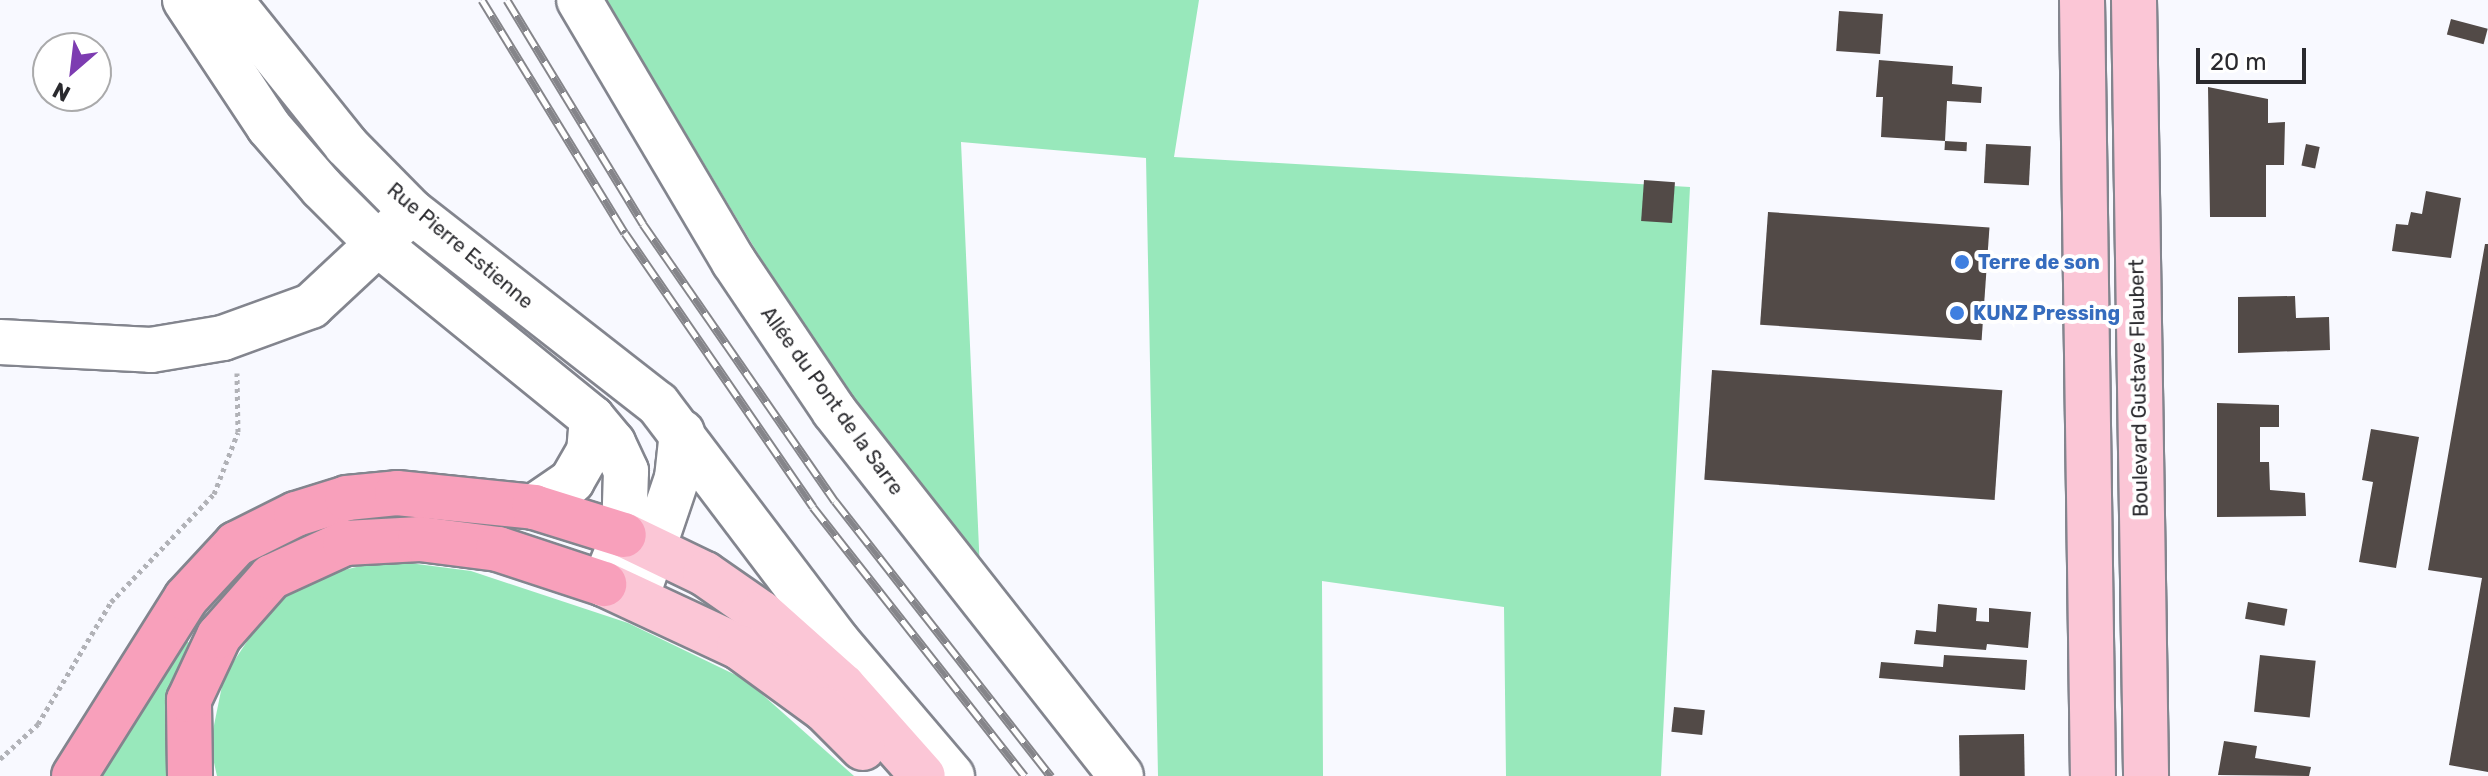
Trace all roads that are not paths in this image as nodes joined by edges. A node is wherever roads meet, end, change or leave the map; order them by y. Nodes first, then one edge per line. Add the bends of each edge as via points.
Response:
1 (185, 0) edge
2 (230, 0) edge
3 (579, 0) edge
4 (2082, 0) edge
5 (2134, 0) edge
6 (412, 212) junction
7 (378, 244) junction
8 (0, 342) edge
9 (592, 418) junction
10 (682, 432) junction
11 (534, 507) junction
12 (640, 542) junction
13 (621, 590) junction
14 (74, 776) edge
15 (190, 776) edge
16 (891, 776) edge
17 (923, 776) edge
18 (952, 776) edge
19 (1121, 776) edge
20 (2093, 776) edge
21 (2146, 776) edge

1 - 7 street via 269,127
2 - 6 street, Rue Pierre Estienne via 346,145
3 - 19 street, Allée du Pont de la Sarre via 734,262 834,411
4 - 20 main road
5 - 21 main road, Boulevard Gustave Flaubert
6 - 7 street
6 - 10 street, Rue Pierre Estienne via 616,366
7 - 8 street via 311,306 223,338 151,350
7 - 9 street
9 - 11 street via 589,451 572,481
9 - 12 street via 613,443 626,471
10 - 12 street via 677,478
10 - 18 street, Rue Pierre Estienne via 838,642
11 - 12 highway
11 - 14 highway via 397,493 347,498 296,514 236,544 186,598
12 - 13 street
12 - 17 main road via 705,574 806,651
13 - 15 highway via 498,549 420,539 345,543 271,577 219,636 189,700
13 - 16 main road via 739,647 824,709

